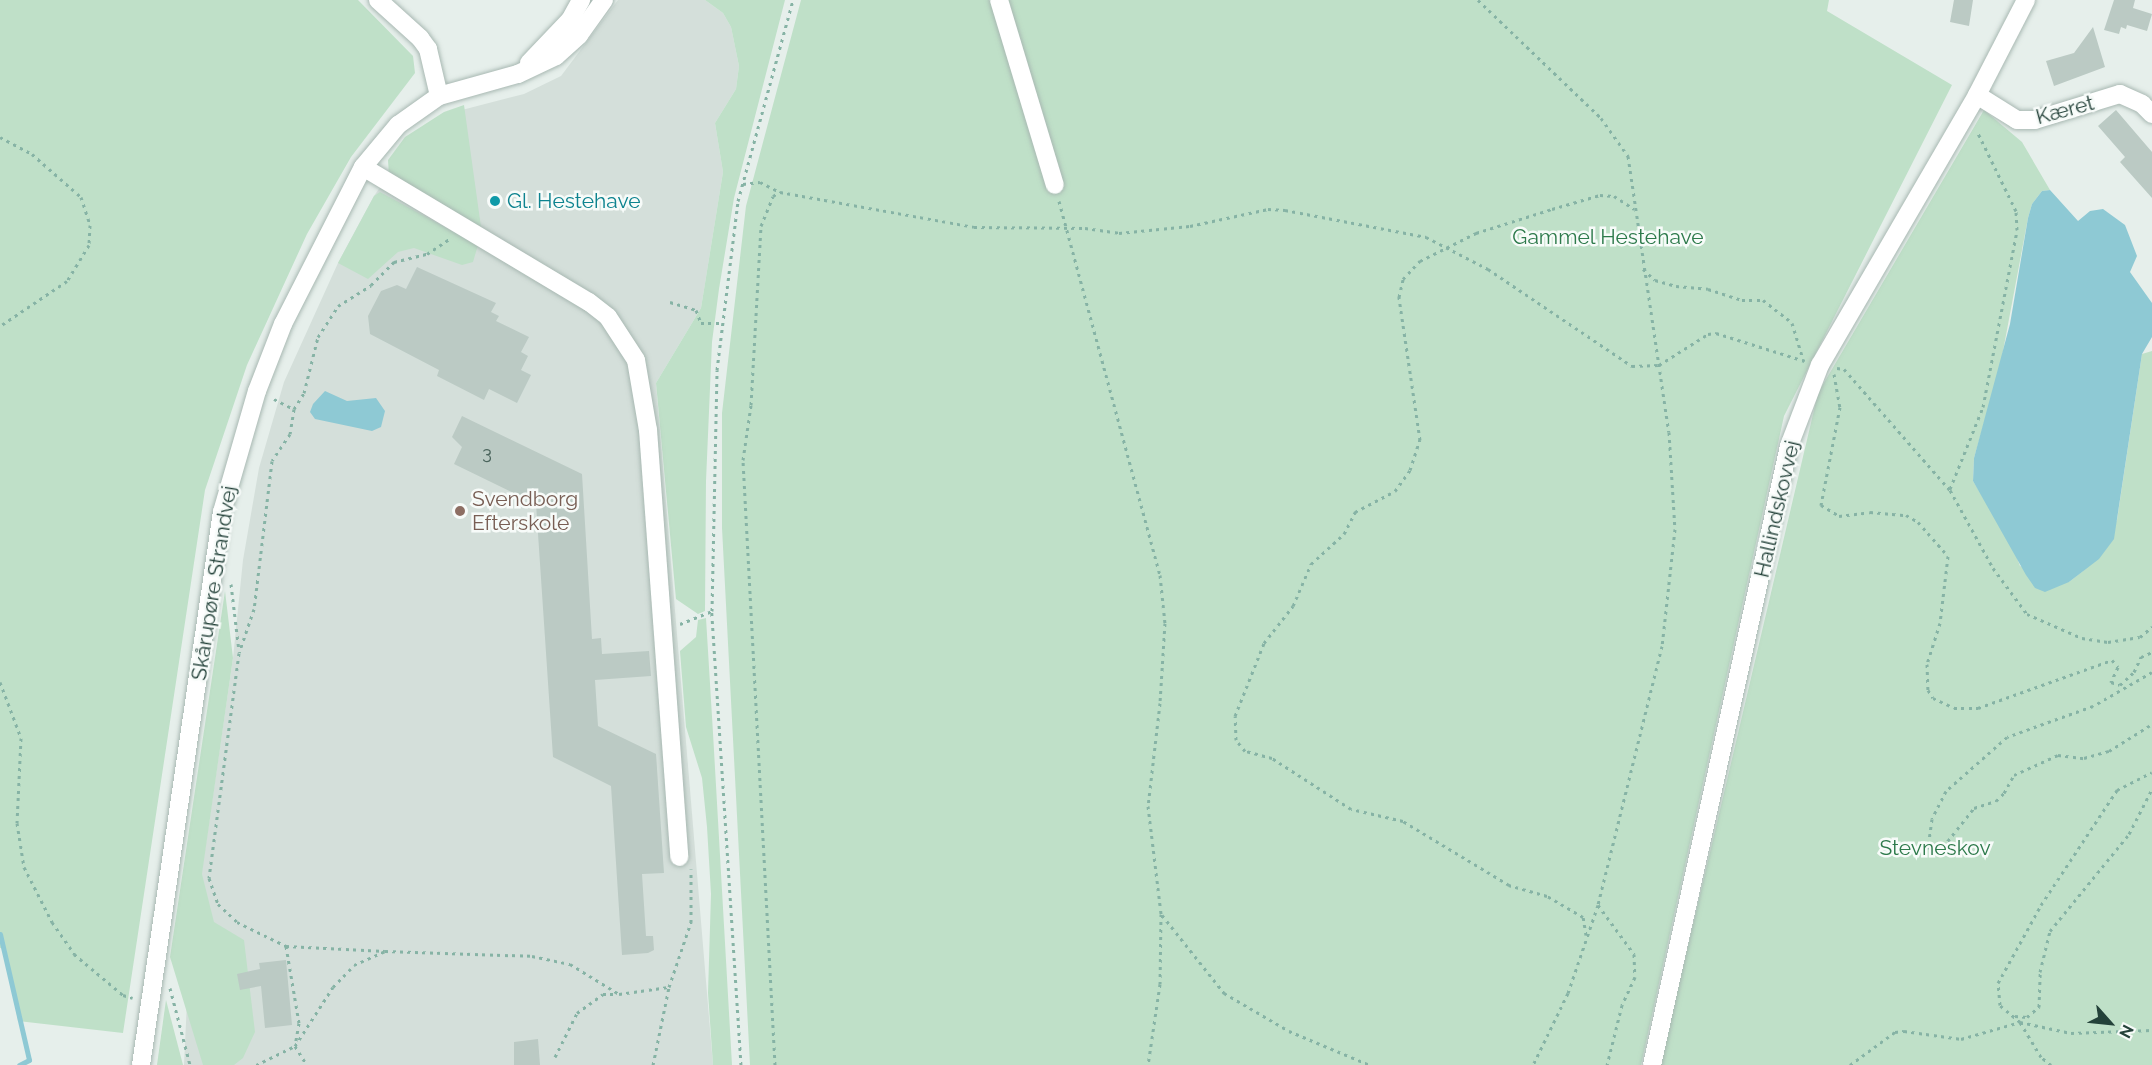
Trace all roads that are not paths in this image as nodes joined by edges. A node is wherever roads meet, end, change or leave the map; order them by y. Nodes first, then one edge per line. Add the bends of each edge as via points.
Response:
1 (378, 0) edge
2 (581, 0) edge
3 (603, 0) edge
4 (999, 0) edge
5 (2026, 0) edge
6 (518, 74) junction
7 (439, 96) junction
8 (1982, 98) junction
9 (2152, 114) edge
10 (363, 167) junction
11 (1055, 185) road end
12 (679, 856) road end
13 (141, 1065) edge
14 (1652, 1065) edge

1 - 7 street via 428,49
2 - 6 street, Skårupøre Strandvej via 554,40
3 - 6 street, Skårupøre Strandvej via 579,35 556,56
4 - 11 street
5 - 8 street, Hallindskovvej
6 - 7 street, Skårupøre Strandvej
7 - 10 street, Skårupøre Strandvej via 398,125
8 - 9 street, Kæret via 2017,120 2035,120 2120,94 2142,104
8 - 14 street, Hallindskovvej via 1812,363 1789,446
10 - 12 street via 589,302 608,317 636,360 648,430
10 - 13 street, Skårupøre Strandvej via 283,324 257,391 222,512

